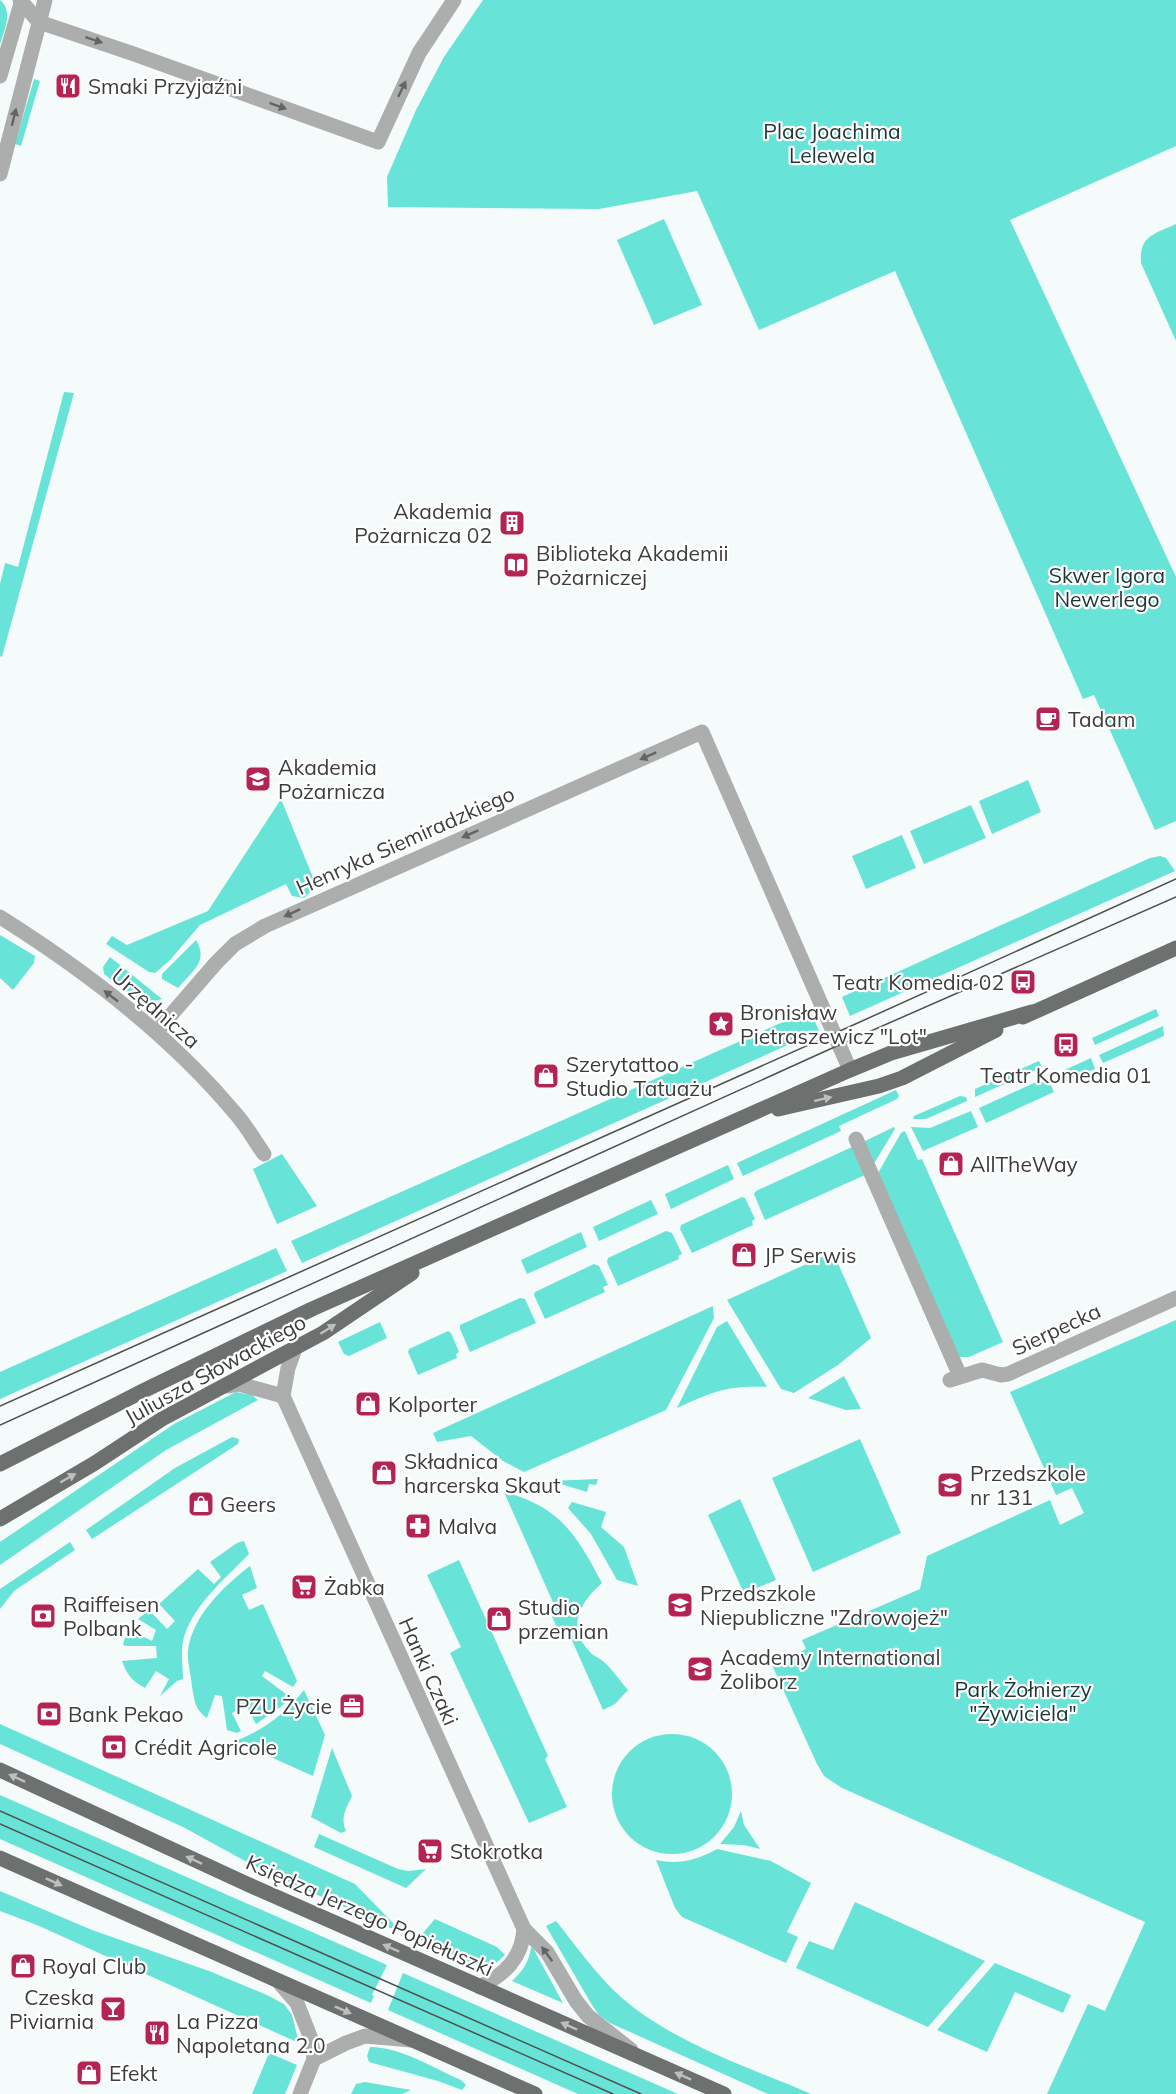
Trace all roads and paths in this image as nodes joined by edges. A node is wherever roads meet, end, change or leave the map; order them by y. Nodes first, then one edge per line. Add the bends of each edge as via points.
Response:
1 (45, 0) edge
2 (454, 0) edge
3 (22, 1) edge
4 (39, 22) junction
5 (0, 76) edge
6 (0, 174) edge
7 (0, 917) edge
8 (1176, 948) edge
9 (1032, 1012) junction
10 (157, 1032) junction
11 (850, 1070) junction
12 (745, 1116) junction
13 (856, 1139) dead end
14 (264, 1154) dead end
15 (447, 1250) junction
16 (1176, 1298) edge
17 (296, 1346) junction
18 (227, 1386) junction
19 (283, 1396) junction
20 (0, 1464) edge
21 (0, 1519) edge
22 (0, 1770) edge
23 (0, 1858) edge
24 (524, 1929) junction
25 (278, 1981) junction
26 (480, 1987) junction
27 (411, 2040) junction
28 (642, 2058) junction
29 (314, 2060) junction
30 (300, 2094) edge
31 (535, 2094) edge
32 (724, 2094) edge

1 - 4 street
4 -> 2 street via 378,142 419,53
3 - 4 street
3 - 5 street
6 -> 4 street
10 -> 7 street, Urzędnicza via 48,948
8 - 9 main road, Juliusza Słowackiego
9 - 11 main road, Juliusza Słowackiego via 891,1053
12 -> 9 main road, Juliusza Słowackiego via 894,1081
11 -> 10 street, Henryka Siemiradzkiego via 702,732 265,926 235,944
10 - 14 street, Urzędnicza via 236,1114
11 - 12 main road, Juliusza Słowackiego
12 - 15 main road, Juliusza Słowackiego
13 - 16 street, Sierpecka via 955,1378 982,1370 1008,1374
17 -> 15 main road, Juliusza Słowackiego via 323,1333
15 - 20 main road, Juliusza Słowackiego via 265,1331
17 - 18 main road, Juliusza Słowackiego
17 - 19 street
18 - 19 street via 239,1384
21 -> 18 main road, Juliusza Słowackiego via 162,1419
19 - 24 street, Hanki Czaki
26 -> 22 main road, Księdza Jerzego Popiełuszki
23 -> 25 main road
24 - 26 street via 523,1943 511,1966
28 -> 24 street, Hanki Czaki via 588,2016 547,1952
25 -> 27 main road
25 - 29 street via 297,2003 311,2039
28 -> 26 main road, Księdza Jerzego Popiełuszki
27 - 29 street via 365,2036
27 - 31 main road
32 -> 28 main road, Księdza Jerzego Popiełuszki
29 - 30 street

